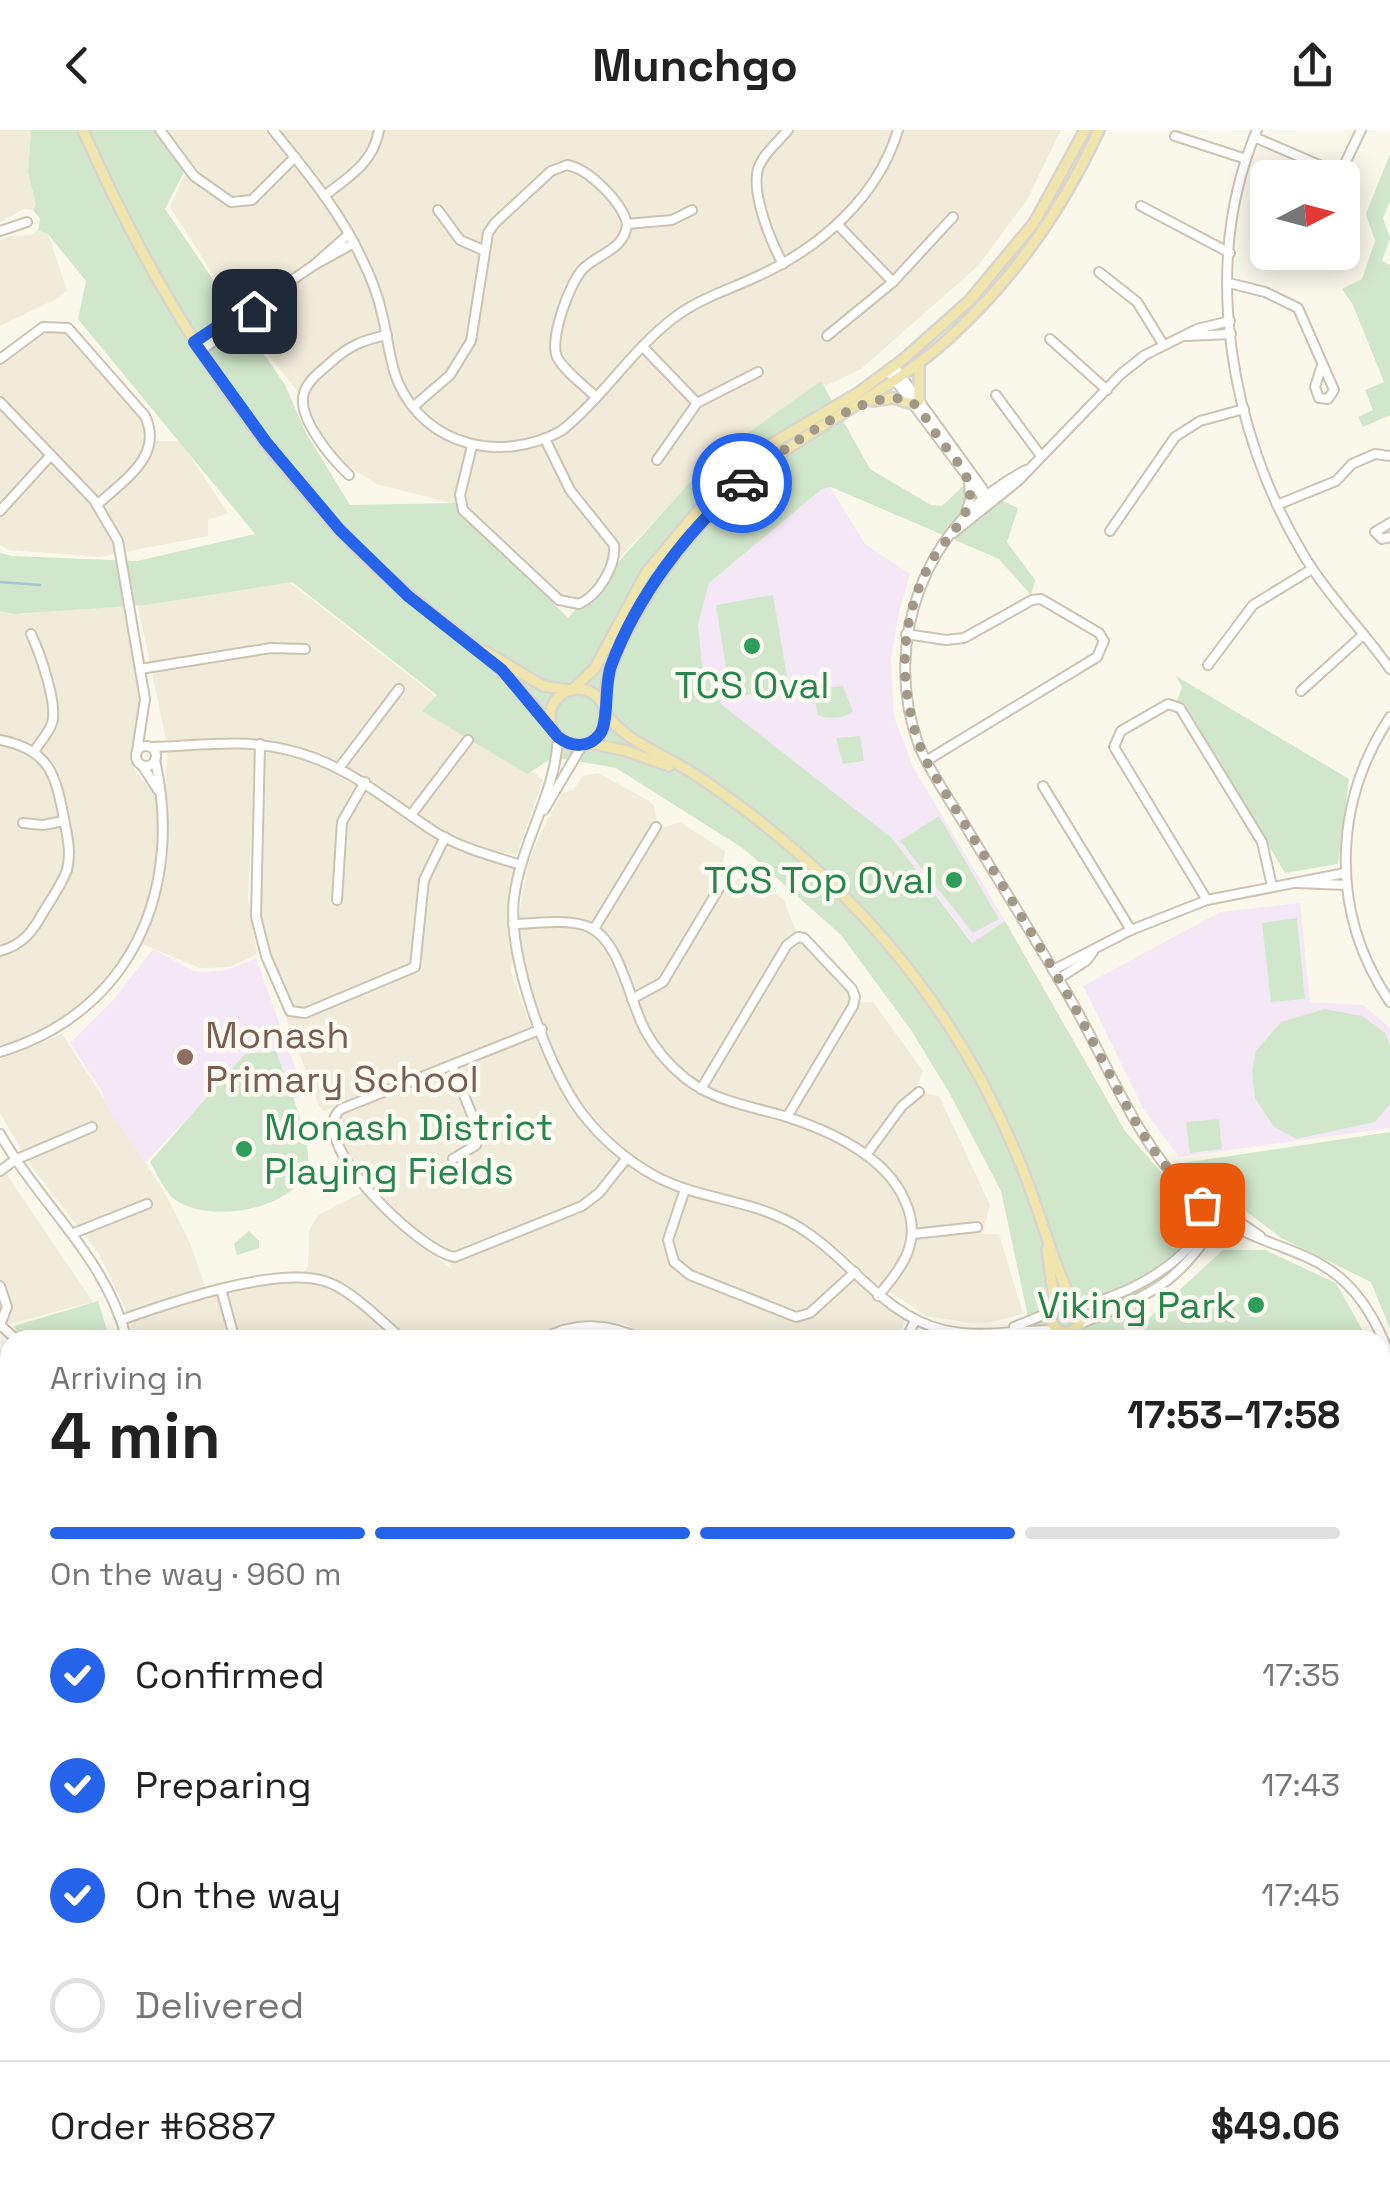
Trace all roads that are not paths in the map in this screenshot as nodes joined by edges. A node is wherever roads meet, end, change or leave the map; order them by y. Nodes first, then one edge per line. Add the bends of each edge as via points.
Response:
1 (83, 130) edge
2 (160, 130) edge
3 (273, 130) edge
4 (379, 130) edge
5 (788, 130) edge
6 (898, 130) edge
7 (1085, 130) edge
8 (1099, 130) edge
9 (1349, 130) edge
10 (1360, 130) edge
11 (1256, 134) edge
12 (1174, 136) dead end
13 (1354, 140) junction
14 (294, 158) junction
15 (1246, 159) junction
16 (1307, 160) edge
17 (1346, 160) edge
18 (324, 196) junction
19 (1141, 206) dead end
20 (438, 210) dead end
21 (692, 210) dead end
22 (953, 217) dead end
23 (27, 222) dead end
24 (627, 224) junction
25 (837, 224) junction
26 (0, 231) edge
27 (352, 239) junction
28 (483, 250) junction
29 (1230, 252) junction
30 (783, 264) junction
31 (1099, 272) dead end
32 (894, 282) junction
33 (1229, 284) junction
34 (1230, 322) junction
35 (387, 334) junction
36 (1231, 334) junction
37 (827, 336) dead end
38 (1184, 336) junction
39 (1050, 339) dead end
40 (1163, 344) junction
41 (197, 346) junction
42 (644, 347) junction
43 (0, 359) edge
44 (920, 364) junction
45 (1322, 365) dead end
46 (891, 368) junction
47 (758, 372) dead end
48 (899, 380) junction
49 (1107, 390) junction
50 (996, 394) dead end
51 (596, 397) junction
52 (0, 402) edge
53 (916, 402) junction
54 (697, 403) junction
55 (864, 403) junction
56 (413, 407) junction
57 (1244, 410) junction
58 (545, 439) junction
59 (472, 446) junction
60 (51, 455) junction
61 (1041, 456) junction
62 (1390, 456) edge
63 (658, 460) dead end
64 (1026, 470) junction
65 (348, 475) dead end
66 (972, 478) junction
67 (1005, 482) junction
68 (988, 500) junction
69 (98, 504) junction
70 (1277, 505) junction
71 (0, 511) edge
72 (965, 516) junction
73 (1390, 523) edge
74 (1110, 531) dead end
75 (952, 532) junction
76 (1390, 537) edge
77 (1312, 569) junction
78 (32, 634) dead end
79 (906, 634) junction
80 (1363, 635) junction
81 (470, 642) junction
82 (305, 649) dead end
83 (1379, 652) junction
84 (1390, 659) edge
85 (1208, 665) dead end
86 (140, 670) junction
87 (1390, 670) edge
88 (399, 688) dead end
89 (572, 690) junction
90 (1301, 691) dead end
91 (604, 710) junction
92 (1390, 717) edge
93 (142, 726) junction
94 (552, 727) junction
95 (558, 737) junction
96 (0, 740) edge
97 (468, 740) dead end
98 (260, 744) junction
99 (586, 744) junction
100 (150, 747) junction
101 (174, 748) junction
102 (137, 751) junction
103 (34, 752) junction
104 (155, 759) junction
105 (926, 761) junction
106 (142, 765) junction
107 (339, 768) junction
108 (365, 782) junction
109 (708, 785) junction
110 (1043, 786) dead end
111 (160, 794) junction
112 (411, 815) junction
113 (64, 821) junction
114 (23, 823) dead end
115 (535, 827) junction
116 (656, 827) dead end
117 (445, 837) junction
118 (521, 865) junction
119 (1345, 873) junction
120 (727, 876) dead end
121 (1312, 882) junction
122 (1346, 885) junction
123 (1272, 886) junction
124 (337, 900) dead end
125 (1207, 900) junction
126 (513, 924) junction
127 (594, 930) junction
128 (1131, 930) junction
129 (0, 951) edge
130 (1093, 952) junction
131 (1052, 970) junction
132 (1058, 979) junction
133 (1390, 983) edge
134 (1381, 988) junction
135 (632, 999) junction
136 (1390, 1002) edge
137 (542, 1030) junction
138 (0, 1052) edge
139 (452, 1064) junction
140 (701, 1089) junction
141 (919, 1092) dead end
142 (787, 1117) junction
143 (92, 1127) dead end
144 (0, 1134) edge
145 (866, 1155) junction
146 (627, 1158) junction
147 (453, 1159) dead end
148 (15, 1160) junction
149 (0, 1171) edge
150 (1177, 1179) junction
151 (685, 1189) junction
152 (148, 1204) dead end
153 (1202, 1205) junction
154 (1220, 1213) junction
155 (977, 1227) dead end
156 (1236, 1228) junction
157 (1044, 1232) junction
158 (74, 1233) junction
159 (913, 1234) junction
160 (1261, 1238) junction
161 (1208, 1239) junction
162 (1195, 1241) junction
163 (854, 1272) junction
164 (0, 1286) edge
165 (221, 1289) junction
166 (878, 1296) junction
167 (1076, 1306) junction
168 (1054, 1309) junction
169 (121, 1320) junction
170 (915, 1320) junction
171 (0, 1325) edge
172 (1078, 1326) junction
173 (610, 1327) junction
174 (124, 1330) edge
175 (232, 1330) edge
176 (391, 1330) edge
177 (568, 1330) edge
178 (610, 1330) edge
179 (618, 1330) edge
180 (910, 1330) edge
181 (951, 1330) edge
182 (1005, 1330) edge
183 (1058, 1330) edge
184 (1070, 1330) edge
185 (1078, 1330) edge
186 (1378, 1330) edge

1 - 41 main road
2 - 14 street via 194,176 232,202 252,200
3 - 14 street
4 - 18 street via 364,164
5 - 30 street via 757,173 768,234
6 - 25 street via 873,181
7 - 46 main road via 1055,190 997,270
8 - 44 main road via 1033,244 979,309
9 - 13 street
10 - 13 street
11 - 15 street
11 - 16 street
12 - 15 street
13 - 17 street
14 - 18 street
15 - 29 street
18 - 27 street
19 - 29 street
20 - 28 street via 460,240
21 - 24 street via 672,220
22 - 32 street
23 - 26 street
24 - 28 street via 586,172 564,165 494,222
24 - 51 street via 619,244 575,279 554,339 560,362
25 - 30 street
25 - 32 street
27 - 35 street
27 - 41 street
28 - 56 street via 471,341 450,375
29 - 33 street
30 - 42 street via 690,306
31 - 40 street via 1137,302
32 - 37 street
33 - 34 street
33 - 45 street via 1292,303
34 - 36 street
34 - 38 street
35 - 56 street via 396,378
35 - 65 street via 347,348 303,395 324,448
36 - 38 street
36 - 57 street
38 - 40 street
39 - 49 street
40 - 49 street
41 - 81 main road via 340,530 408,596
42 - 51 street
42 - 54 street
43 - 69 street via 44,327 68,328 145,416 151,431 146,457
44 - 48 main road
44 - 53 main road
46 - 48 street
46 - 89 main road via 749,462 693,514 646,573 592,672
47 - 54 street
48 - 53 street
48 - 55 main road
49 - 61 street
50 - 61 street
51 - 58 street
52 - 60 street
53 - 55 main road
53 - 66 street
54 - 63 street
55 - 91 main road via 768,463 670,561 612,664
56 - 59 street via 438,430
57 - 70 street
57 - 74 street via 1200,420 1175,437
58 - 59 street
58 - 59 street via 570,490 614,545 614,560 594,595 579,604 559,600 463,510 460,495
60 - 69 street
60 - 71 street
61 - 64 street
62 - 70 street via 1375,454 1336,481
64 - 67 street
64 - 68 street
66 - 67 street
66 - 68 street
66 - 72 street
67 - 68 street
68 - 72 street
68 - 75 street
69 - 86 street via 118,541
70 - 77 street
72 - 75 street
73 - 76 street via 1375,532
75 - 79 street via 924,577
77 - 80 street
77 - 85 street via 1253,605
78 - 103 street via 53,716
79 - 105 street via 906,693
79 - 105 street via 964,638 1040,598 1104,640 1097,657
80 - 83 street
80 - 90 street
81 - 89 main road via 543,686
81 - 94 main road
82 - 86 street via 271,648
83 - 84 street
83 - 87 street
86 - 93 street
88 - 107 street
89 - 91 main road via 591,693
89 - 94 main road via 554,704
91 - 99 main road via 601,732
91 - 109 main road via 616,726
92 - 119 street via 1358,780
93 - 100 street
93 - 102 street
94 - 95 main road
95 - 99 main road
95 - 115 street via 557,762
96 - 103 street
97 - 112 street
98 - 101 street
98 - 107 street
98 - 117 street via 256,918 290,1011 304,1013 415,967 424,880
99 - 109 main road via 662,762
99 - 115 street
100 - 101 street
100 - 102 street
100 - 104 street
101 - 104 street
102 - 106 street
103 - 113 street via 55,778
104 - 106 street
104 - 111 street
105 - 131 street
106 - 111 street
107 - 108 street
108 - 112 street
108 - 124 street via 342,822
109 - 157 main road via 829,882 912,974 993,1104
110 - 128 street
111 - 138 street via 161,871 134,949 72,1018
112 - 117 street
113 - 114 street
113 - 129 street via 64,878 29,936
115 - 118 street
116 - 127 street
117 - 118 street
118 - 126 street
119 - 121 street
119 - 122 street
120 - 135 street via 663,982
121 - 122 street
121 - 123 street
122 - 134 street via 1355,931
123 - 125 street
123 - 125 street via 1262,842 1180,708 1168,704 1121,731 1114,747
125 - 128 street
126 - 127 street via 570,923
126 - 137 street via 520,969
127 - 135 street via 609,943
128 - 130 street
130 - 131 street
130 - 132 street
131 - 132 street
132 - 150 street via 1136,1128
133 - 134 street
134 - 136 street
135 - 140 street via 656,1048
137 - 139 street
137 - 146 street via 577,1106
139 - 146 street via 341,1109 331,1121 366,1189 444,1255 460,1256 582,1206
139 - 147 street via 480,1135
140 - 142 street
140 - 142 street via 787,944 804,938 852,989 855,1004
141 - 145 street
142 - 145 street
143 - 148 street
144 - 148 street
145 - 159 street via 900,1190
146 - 151 street
148 - 149 street
148 - 158 street
150 - 153 street
150 - 154 street
151 - 163 street via 784,1219 825,1243
151 - 163 street via 668,1249 690,1275 796,1318
152 - 158 street
153 - 154 street
153 - 162 street
154 - 156 street
154 - 160 street
154 - 161 street
154 - 162 street
155 - 159 street
156 - 160 street
156 - 161 street via 1222,1228
157 - 167 main road
157 - 168 main road
158 - 169 street
159 - 166 street via 904,1264
160 - 186 street via 1344,1278
161 - 172 street via 1155,1291
162 - 167 street via 1149,1280
163 - 166 street
164 - 171 street via 7,1308
165 - 169 street
165 - 175 street
165 - 176 street via 324,1281
166 - 170 street
167 - 168 main road via 1066,1302
167 - 172 main road
168 - 182 street
168 - 183 main road
169 - 174 street
170 - 180 street
170 - 181 street
172 - 184 main road
172 - 185 main road
173 - 177 street
173 - 178 street
173 - 179 street

